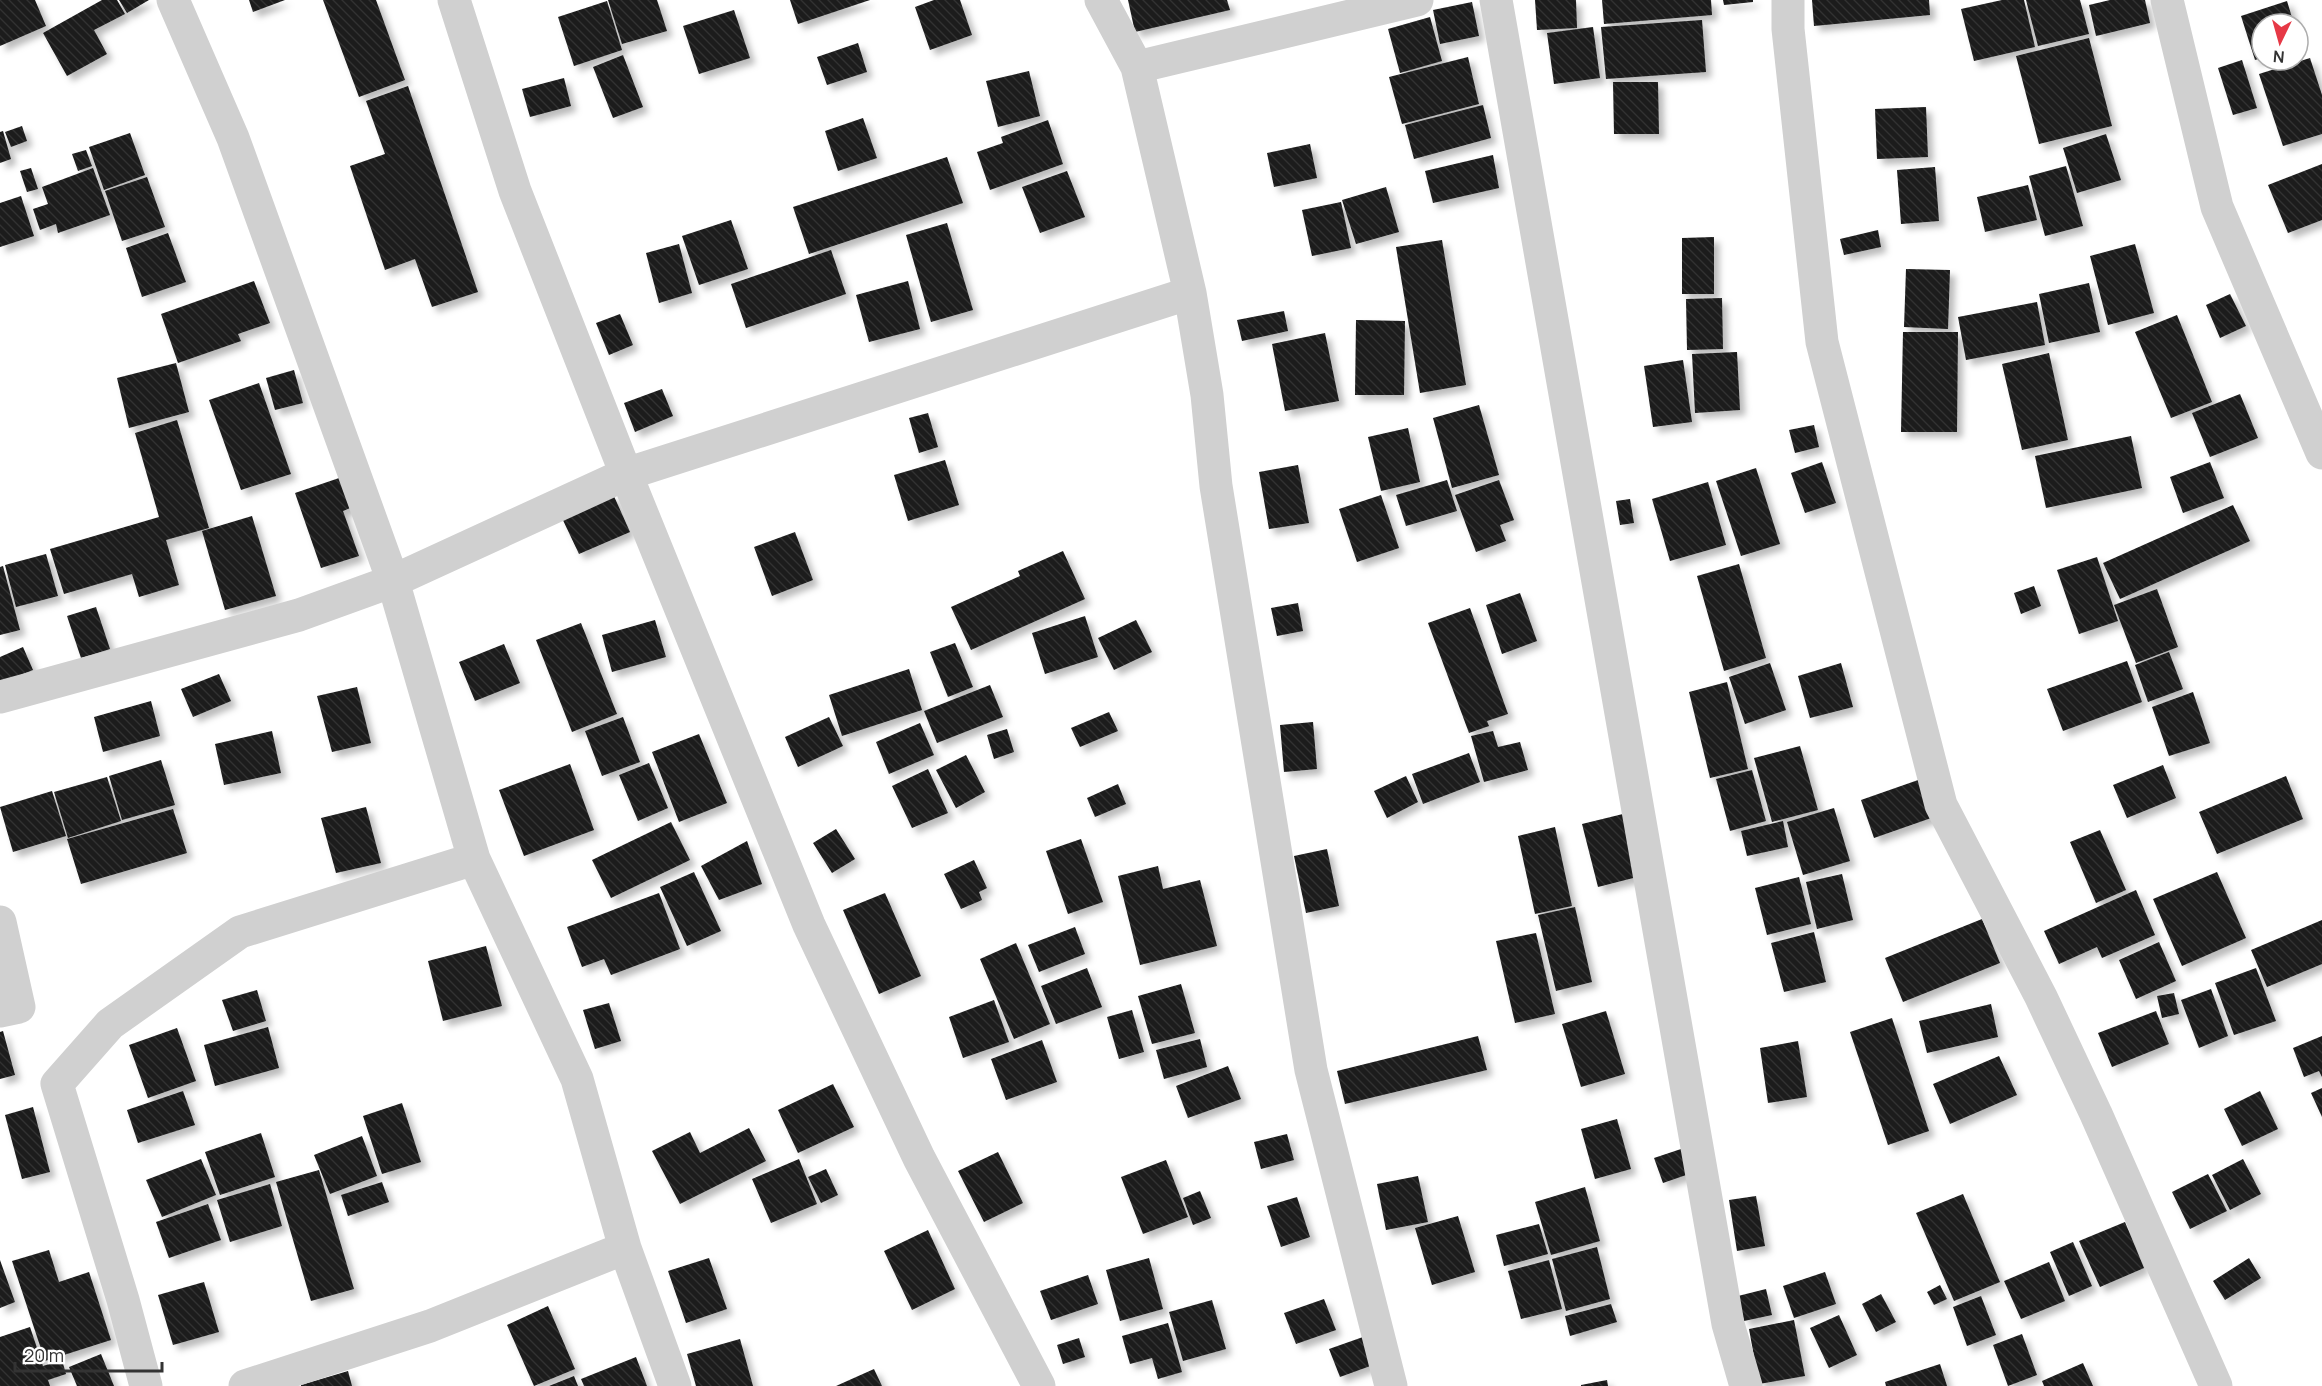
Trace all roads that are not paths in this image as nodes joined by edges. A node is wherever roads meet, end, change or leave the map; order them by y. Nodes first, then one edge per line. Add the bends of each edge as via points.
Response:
1 (173, 0) edge
2 (454, 0) edge
3 (1101, 0) edge
4 (1417, 0) edge
5 (1497, 0) edge
6 (1788, 0) edge
7 (2167, 0) edge
8 (1137, 67) junction
9 (1190, 293) junction
10 (2322, 453) edge
11 (626, 474) junction
12 (393, 581) junction
13 (0, 697) edge
14 (474, 859) junction
15 (0, 922) edge
16 (0, 1011) edge
17 (57, 1084) junction
18 (625, 1248) junction
19 (146, 1386) edge
20 (156, 1386) edge
21 (245, 1386) edge
22 (675, 1386) edge
23 (1039, 1386) edge
24 (1391, 1386) edge
25 (1746, 1386) edge
26 (2216, 1386) edge

1 - 12 street via 233,138
2 - 11 street via 515,191
3 - 8 street
4 - 8 street
5 - 25 street via 1728,1324
6 - 26 street via 1822,342 1941,805 2041,997
7 - 10 street via 2217,207
8 - 9 street
9 - 11 street
9 - 24 street via 1207,395 1218,498 1311,1071
11 - 12 street
11 - 23 street via 809,925 919,1158
12 - 13 street via 299,615
12 - 14 street
14 - 17 street via 240,932 110,1024
14 - 18 street via 577,1079
15 - 16 street via 19,1007
17 - 19 street
17 - 20 street
18 - 21 street via 430,1326
18 - 22 street

